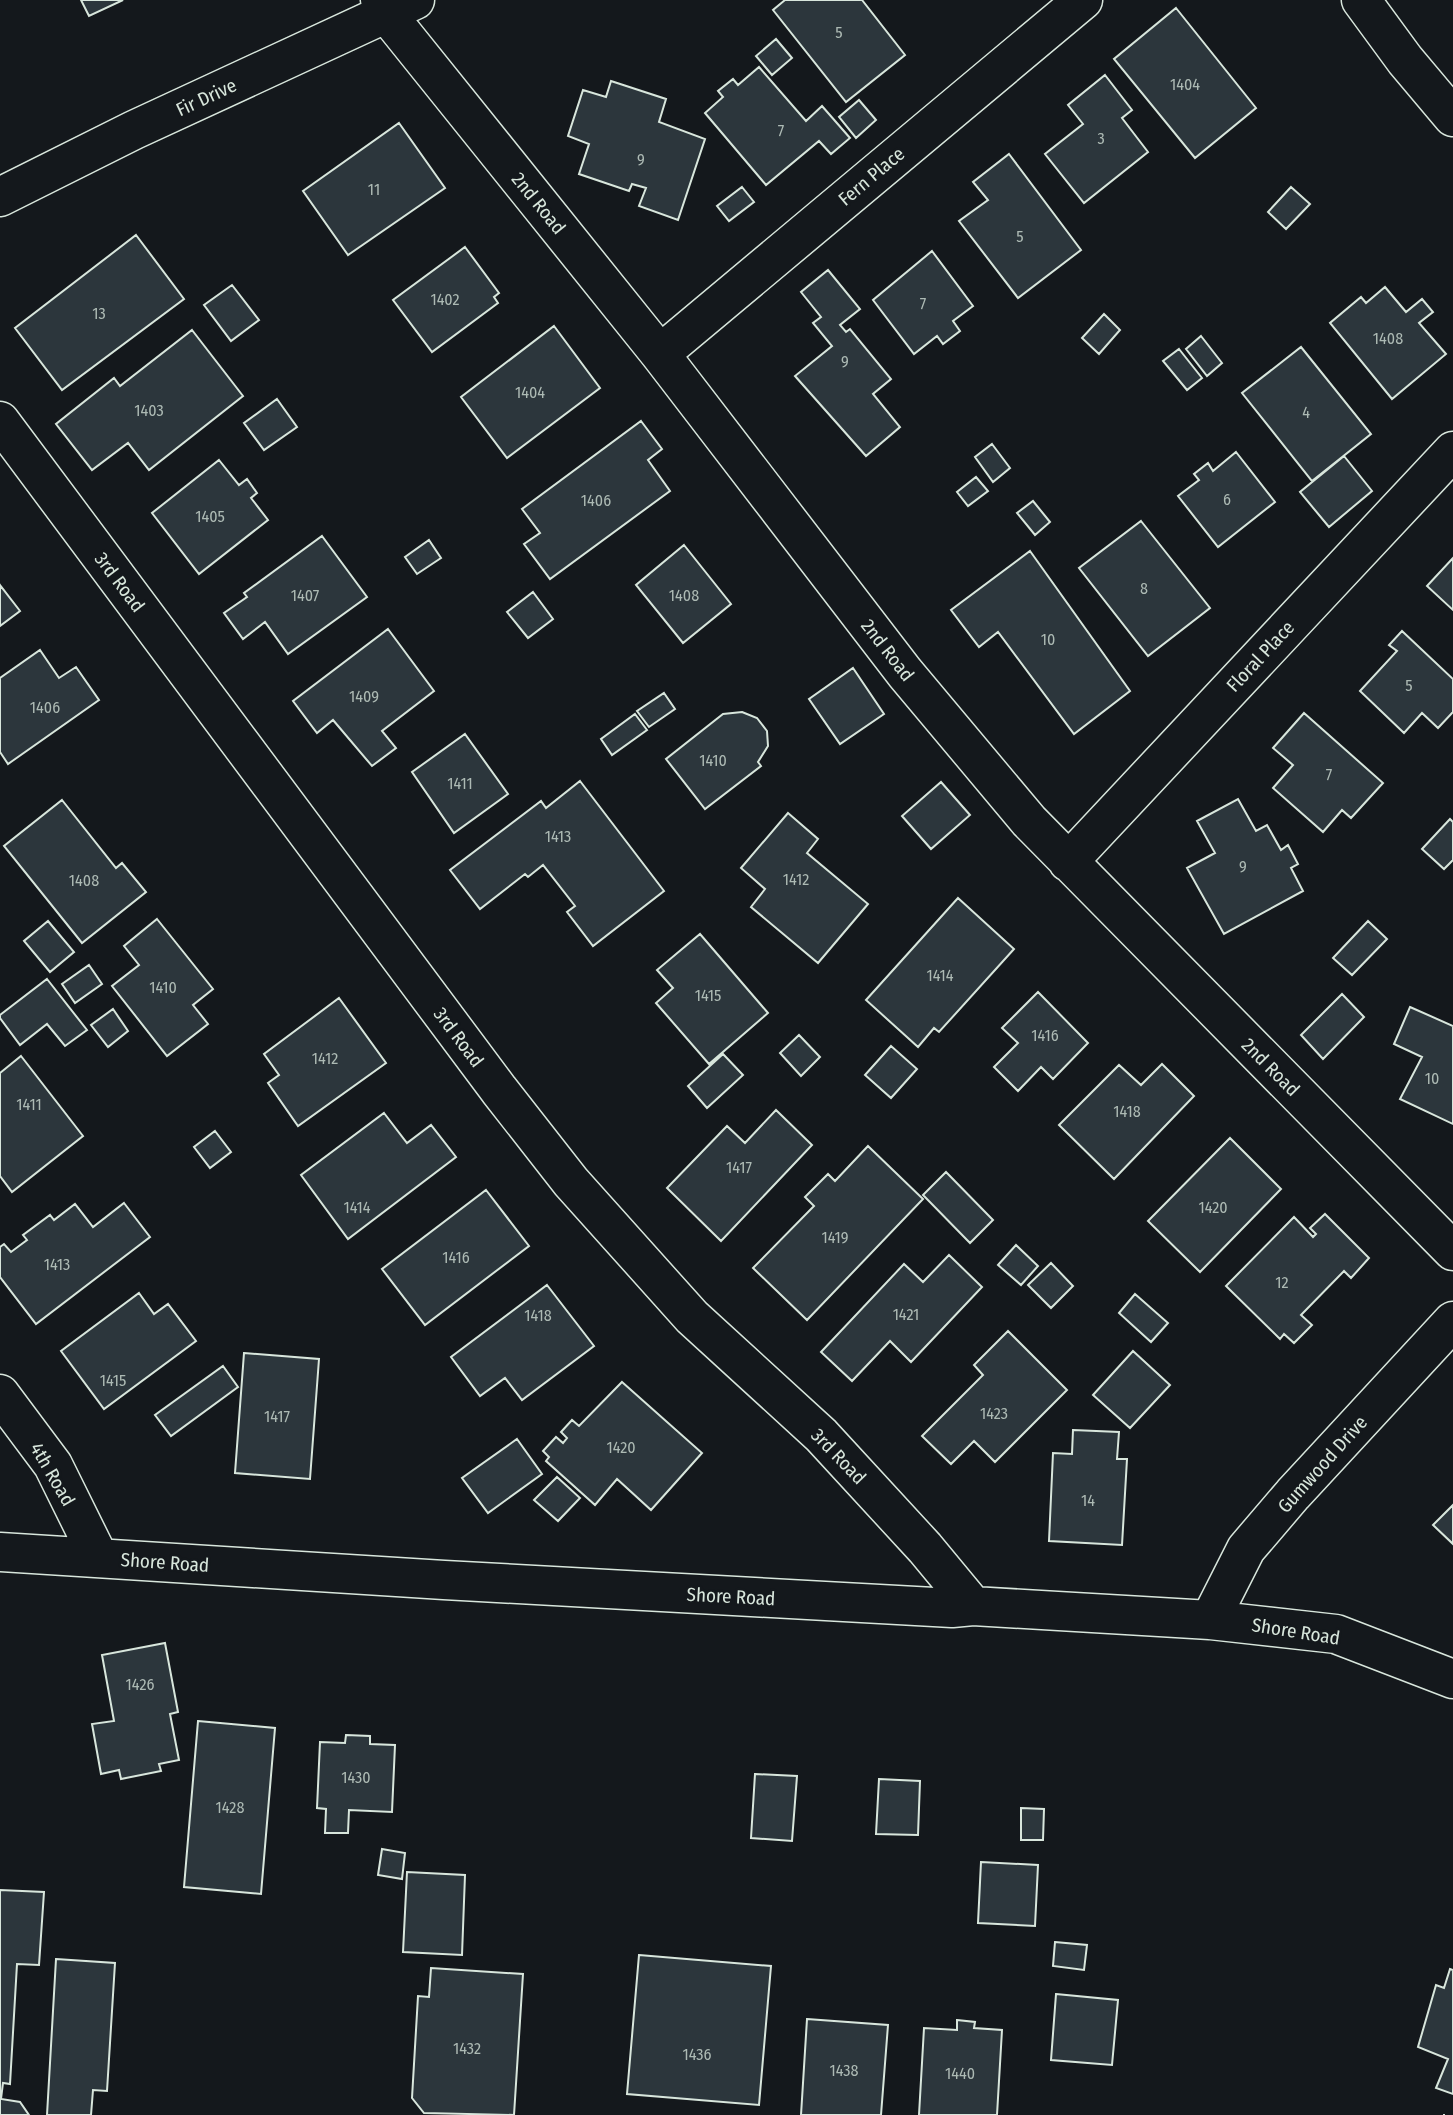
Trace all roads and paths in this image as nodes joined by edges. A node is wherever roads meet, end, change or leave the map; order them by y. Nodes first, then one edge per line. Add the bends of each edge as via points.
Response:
1 (1083, 0) edge
2 (1362, 0) edge
3 (394, 4) edge
4 (1453, 117) edge
5 (0, 197) edge
6 (660, 354) junction
7 (0, 421) edge
8 (1453, 451) edge
9 (1068, 862) junction
10 (1453, 1251) edge
11 (1453, 1321) edge
12 (0, 1394) edge
13 (0, 1552) edge
14 (99, 1558) junction
15 (973, 1606) junction
16 (1210, 1619) junction
17 (1453, 1679) edge

1 - 6 street, Fern Place
2 - 4 street
3 - 5 street, Fir Drive
3 - 6 street, 2nd Road
6 - 9 street, 2nd Road via 905,673
7 - 15 street, 3rd Road via 571,1182 692,1317 821,1435
8 - 9 street, Floral Place
9 - 10 street, 2nd Road
11 - 16 street, Gumwood Drive via 1246,1549
12 - 14 street, 4th Road via 53,1465
13 - 14 street, Shore Road
14 - 15 street, Shore Road via 524,1585
15 - 16 street, Shore Road
16 - 17 street, Shore Road via 1336,1634

